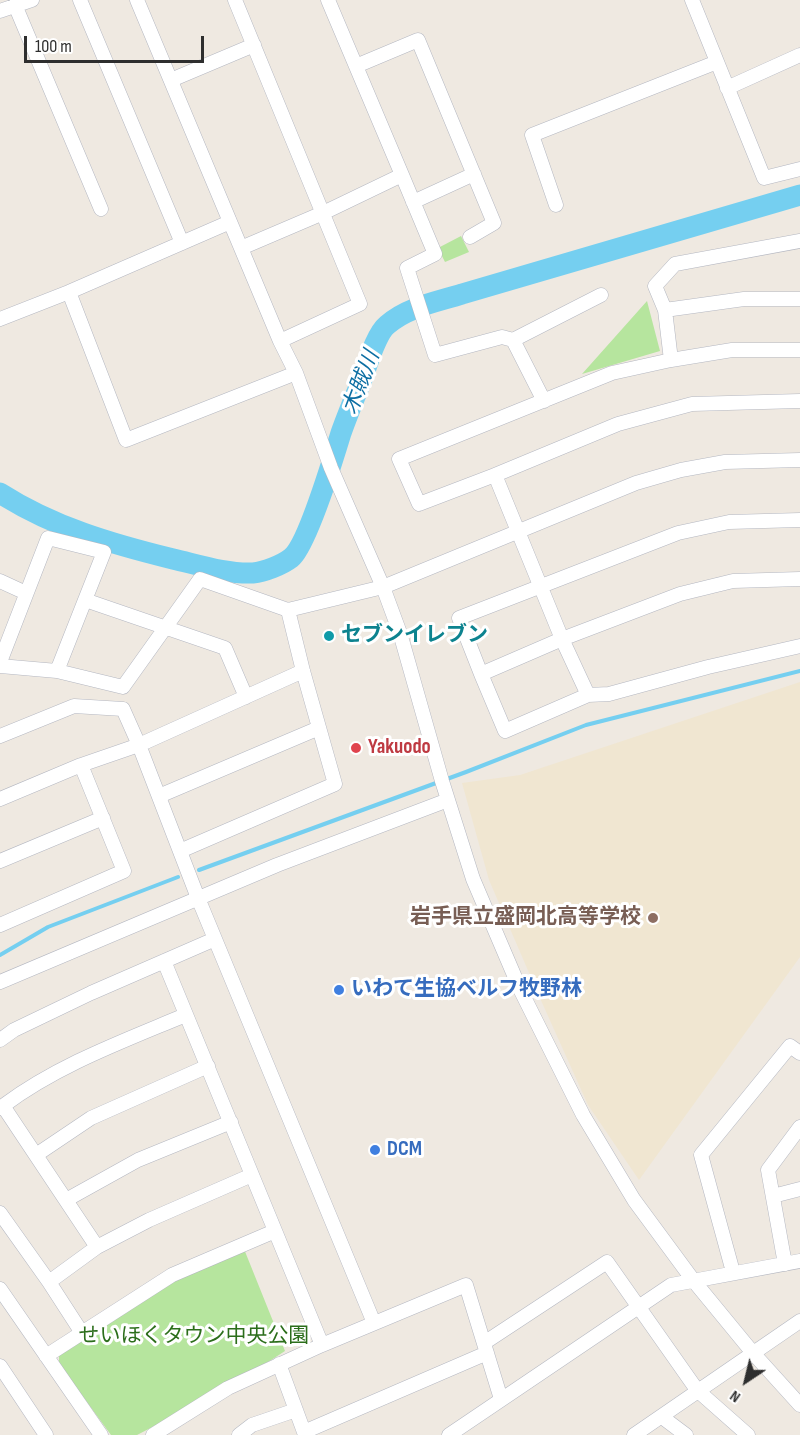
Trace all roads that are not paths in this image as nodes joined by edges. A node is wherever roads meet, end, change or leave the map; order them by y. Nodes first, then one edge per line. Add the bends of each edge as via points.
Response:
1 (32, 0) edge
2 (80, 0) edge
3 (137, 0) edge
4 (235, 0) edge
5 (328, 0) edge
6 (692, 0) edge
7 (15, 5) junction
8 (0, 11) edge
9 (254, 45) junction
10 (800, 55) edge
11 (717, 62) junction
12 (356, 66) junction
13 (171, 80) junction
14 (728, 88) junction
15 (800, 169) edge
16 (474, 174) junction
17 (402, 175) junction
18 (413, 202) junction
19 (556, 204) dead end
20 (101, 209) dead end
21 (322, 213) junction
22 (230, 222) junction
23 (470, 237) dead end
24 (800, 241) edge
25 (182, 243) junction
26 (241, 248) junction
27 (69, 292) junction
28 (601, 295) dead end
29 (800, 299) edge
30 (665, 310) junction
31 (0, 319) edge
32 (513, 340) junction
33 (280, 341) junction
34 (800, 350) edge
35 (671, 360) junction
36 (296, 373) junction
37 (544, 401) junction
38 (800, 401) edge
39 (800, 460) edge
40 (495, 475) junction
41 (800, 520) edge
42 (517, 531) junction
43 (800, 579) edge
44 (0, 581) edge
45 (539, 585) junction
46 (383, 587) junction
47 (26, 593) junction
48 (85, 600) junction
49 (288, 610) junction
50 (166, 628) junction
51 (562, 639) junction
52 (800, 646) edge
53 (0, 662) edge
54 (0, 666) edge
55 (303, 671) junction
56 (57, 672) junction
57 (481, 674) junction
58 (588, 695) junction
59 (246, 697) junction
60 (319, 728) junction
61 (0, 736) edge
62 (139, 745) junction
63 (81, 765) junction
64 (159, 796) junction
65 (0, 799) edge
66 (448, 800) junction
67 (103, 818) junction
68 (180, 851) junction
69 (0, 861) edge
70 (198, 898) junction
71 (0, 925) edge
72 (215, 939) junction
73 (164, 961) junction
74 (0, 982) edge
75 (183, 1016) dead end
76 (0, 1040) edge
77 (800, 1053) edge
78 (207, 1066) junction
79 (1, 1107) edge
80 (231, 1122) junction
81 (800, 1127) edge
82 (36, 1155) junction
83 (252, 1175) junction
84 (800, 1189) edge
85 (772, 1196) junction
86 (66, 1200) junction
87 (0, 1213) edge
88 (275, 1231) junction
89 (97, 1247) junction
90 (800, 1261) edge
91 (785, 1264) junction
92 (733, 1272) junction
93 (693, 1280) junction
94 (50, 1282) junction
95 (0, 1289) edge
96 (638, 1306) junction
97 (800, 1320) edge
98 (374, 1323) junction
99 (82, 1333) junction
100 (322, 1344) junction
101 (486, 1348) junction
102 (753, 1353) junction
103 (46, 1356) junction
104 (279, 1364) junction
105 (0, 1366) edge
106 (12, 1384) junction
107 (698, 1390) junction
108 (0, 1393) edge
109 (501, 1399) junction
110 (798, 1403) edge
111 (296, 1410) junction
112 (662, 1417) junction
113 (46, 1435) edge
114 (101, 1435) edge
115 (153, 1435) edge
116 (239, 1435) edge
117 (449, 1435) edge
118 (634, 1435) edge
119 (686, 1435) edge
120 (748, 1435) edge

1 - 7 street
2 - 25 street
3 - 13 street
4 - 9 street
5 - 12 street
6 - 11 street
7 - 8 street
7 - 20 street
9 - 13 street
9 - 21 street
10 - 14 street
11 - 14 street
11 - 19 street via 532,135
12 - 16 street via 418,40
12 - 17 street
13 - 22 street
14 - 15 street via 764,178
16 - 18 street
16 - 23 street via 494,223
17 - 18 street
17 - 21 street
18 - 32 street via 435,254 407,268 435,356 502,337
21 - 26 street
21 - 33 street via 360,304
22 - 25 street
22 - 26 street
24 - 30 street via 675,264 655,286
25 - 27 street
26 - 33 street
27 - 31 street
27 - 36 street via 126,440
28 - 32 street
29 - 30 street via 744,299
30 - 35 street
32 - 37 street
33 - 36 street
34 - 35 street via 732,350
35 - 37 street via 612,373
36 - 46 street via 331,468
37 - 40 street via 399,459 419,504
38 - 40 street via 692,404 618,424
39 - 42 street via 725,462 681,470 636,483
40 - 42 street
41 - 45 street via 729,522 678,533
42 - 45 street
42 - 46 street
43 - 51 street via 733,581 690,591
44 - 47 street
45 - 51 street
45 - 57 street via 459,618
46 - 49 street
46 - 66 street
47 - 48 street via 48,538 104,552
47 - 53 street
48 - 50 street
48 - 56 street
49 - 50 street via 200,579
49 - 55 street
50 - 56 street via 123,687
50 - 59 street via 225,648
51 - 57 street
51 - 58 street
52 - 58 street via 609,694
54 - 56 street
55 - 59 street
55 - 60 street
57 - 58 street via 505,731
59 - 62 street
60 - 64 street
60 - 68 street via 335,784
61 - 62 street via 74,706 123,709
62 - 63 street
62 - 64 street
63 - 65 street
63 - 67 street
64 - 68 street
66 - 70 street
66 - 93 street via 473,879 519,989 582,1115 634,1200
67 - 69 street
67 - 71 street via 124,871
68 - 70 street
70 - 72 street
70 - 74 street
72 - 73 street
72 - 98 street
73 - 76 street
73 - 78 street
75 - 79 street via 30,1086
77 - 92 street via 790,1046 701,1155
78 - 80 street
78 - 82 street via 91,1118
79 - 82 street
80 - 83 street
80 - 86 street via 138,1160
81 - 85 street via 768,1170
82 - 86 street
83 - 88 street
83 - 89 street
84 - 85 street
85 - 91 street
86 - 89 street
87 - 94 street
88 - 99 street via 172,1275
88 - 100 street
89 - 94 street
90 - 91 street
91 - 92 street
92 - 93 street
93 - 96 street via 671,1285
93 - 102 street
94 - 99 street
95 - 103 street
96 - 101 street via 607,1262
96 - 107 street
96 - 109 street
97 - 102 street
98 - 100 street
98 - 101 street via 466,1285
99 - 103 street
100 - 104 street
101 - 109 street
101 - 111 street via 304,1432
102 - 107 street
102 - 110 street
103 - 114 street
104 - 111 street
104 - 115 street via 228,1388
105 - 106 street
106 - 108 street
106 - 113 street
107 - 112 street
107 - 120 street
109 - 117 street
111 - 116 street via 252,1425
112 - 118 street
112 - 119 street

